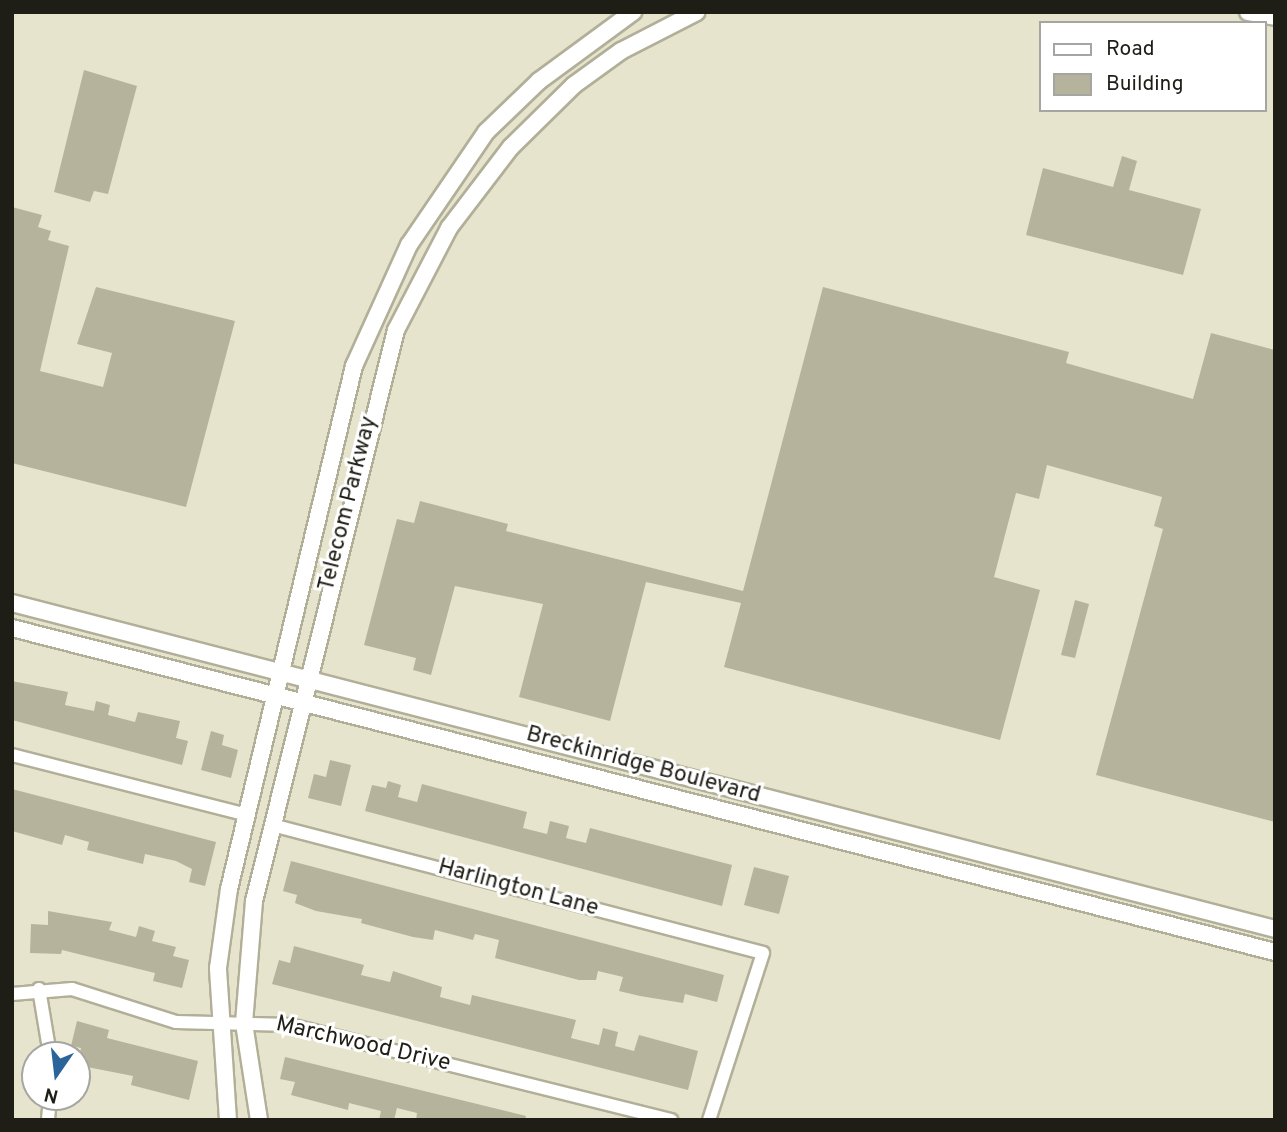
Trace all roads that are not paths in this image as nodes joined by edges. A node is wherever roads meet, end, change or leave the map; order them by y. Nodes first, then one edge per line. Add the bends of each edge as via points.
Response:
1 (632, 12) edge
2 (697, 12) edge
3 (1248, 12) edge
4 (1275, 17) edge
5 (558, 65) junction
6 (574, 85) junction
7 (370, 327) junction
8 (394, 335) junction
9 (12, 603) edge
10 (12, 628) edge
11 (279, 671) junction
12 (307, 679) junction
13 (273, 696) junction
14 (301, 704) junction
15 (12, 755) edge
16 (625, 761) junction
17 (619, 786) junction
18 (247, 815) junction
19 (272, 825) junction
20 (984, 854) junction
21 (978, 877) junction
22 (1275, 929) edge
23 (1275, 952) edge
24 (39, 989) junction
25 (12, 994) edge
26 (244, 1023) junction
27 (218, 1024) junction
28 (48, 1041) edge
29 (228, 1120) edge
30 (259, 1120) edge
31 (671, 1120) edge
32 (709, 1120) edge

1 - 5 street, Telecom Parkway
2 - 6 street, Telecom Parkway via 621,51
3 - 4 street
5 - 6 street
5 - 7 street, Telecom Parkway via 486,132 445,186
6 - 8 street, Telecom Parkway via 511,147 469,200
7 - 8 street
7 - 11 street, Telecom Parkway via 354,366
8 - 12 street, Telecom Parkway
9 - 11 street, Breckinridge Boulevard
10 - 13 street, Breckinridge Boulevard
11 - 12 street, Breckinridge Boulevard
11 - 13 street, Telecom Parkway
12 - 14 street, Telecom Parkway
12 - 16 street, Breckinridge Boulevard
13 - 14 street, Breckinridge Boulevard
13 - 18 street, Telecom Parkway
14 - 17 street, Breckinridge Boulevard
14 - 19 street, Telecom Parkway
15 - 18 street
16 - 17 street
16 - 20 street, Breckinridge Boulevard
17 - 21 street, Breckinridge Boulevard
18 - 27 street, Telecom Parkway via 222,939
19 - 26 street, Telecom Parkway via 254,901
19 - 32 street, Harlington Lane via 763,953
20 - 21 street
20 - 22 street, Breckinridge Boulevard
21 - 23 street, Breckinridge Boulevard
24 - 25 street, Marchwood Drive
24 - 27 street, Marchwood Drive via 99,994 165,1019
24 - 28 street
26 - 27 street, Marchwood Drive
26 - 30 street, Telecom Parkway
26 - 31 street, Marchwood Drive via 290,1025 351,1038
27 - 29 street, Telecom Parkway

